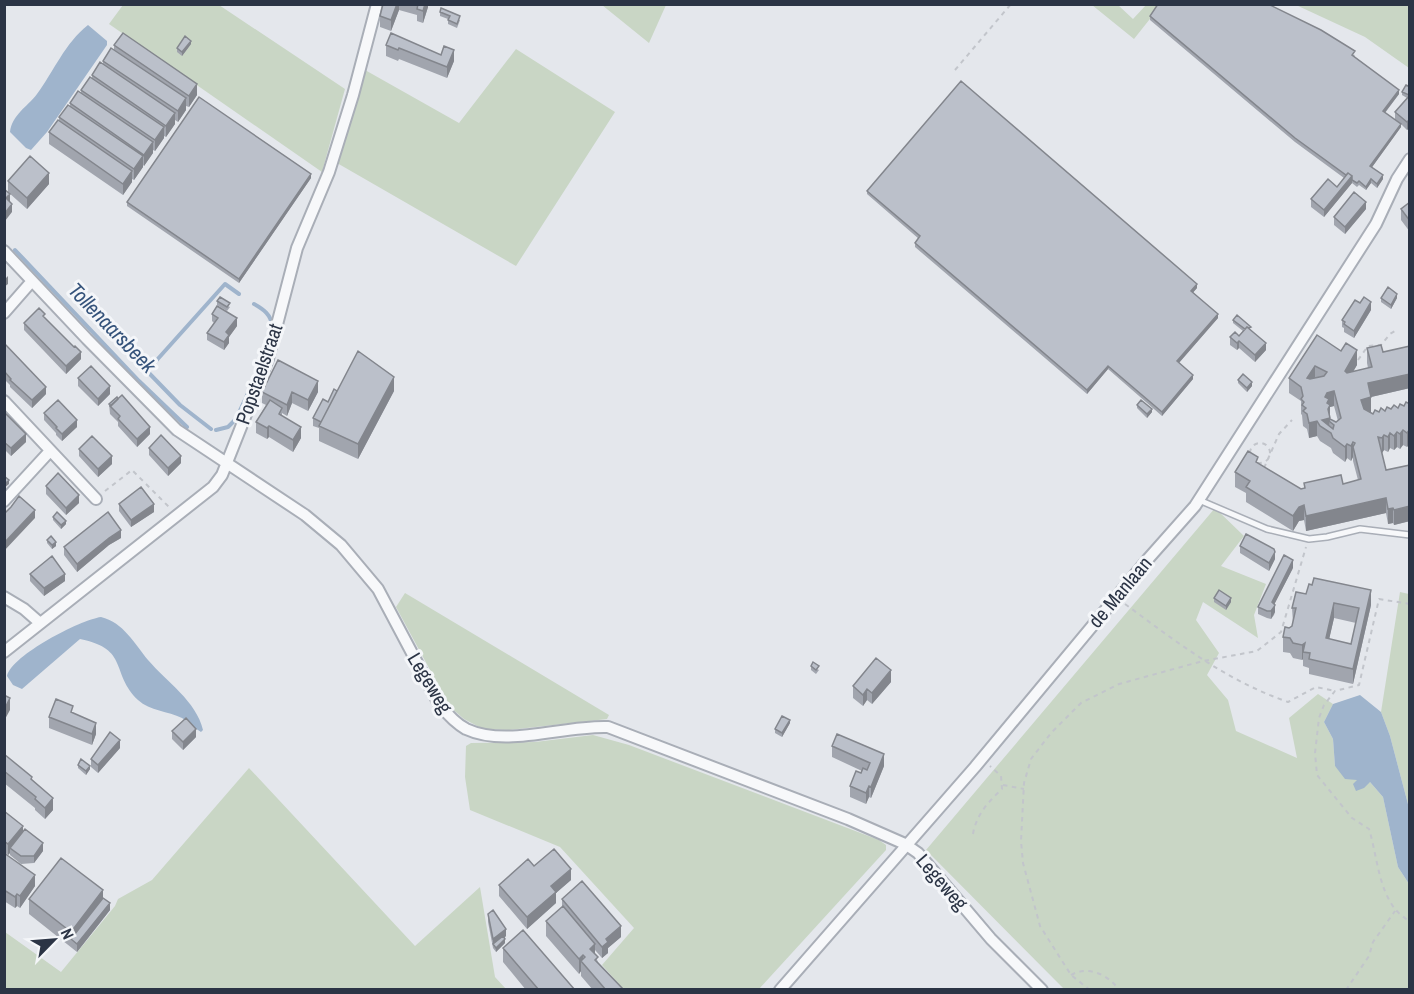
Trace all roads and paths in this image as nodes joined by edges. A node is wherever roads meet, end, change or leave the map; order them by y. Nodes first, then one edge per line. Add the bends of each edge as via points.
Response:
1 (377, 4) edge
2 (1011, 4) edge
3 (955, 70) dead end
4 (1410, 159) edge
5 (4, 251) edge
6 (32, 281) junction
7 (4, 313) edge
8 (1395, 331) dead end
9 (1358, 360) edge
10 (4, 401) edge
11 (1292, 420) dead end
12 (50, 451) junction
13 (1269, 457) junction
14 (226, 461) junction
15 (1262, 470) edge
16 (96, 499) joint
17 (4, 501) edge
18 (1199, 501) junction
19 (177, 515) junction
20 (1410, 535) edge
21 (1309, 539) junction
22 (4, 597) edge
23 (1116, 597) junction
24 (1410, 604) edge
25 (40, 623) junction
26 (4, 651) edge
27 (1203, 661) junction
28 (1335, 691) junction
29 (981, 759) junction
30 (1003, 785) junction
31 (1024, 789) junction
32 (973, 834) dead end
33 (905, 844) junction
34 (1395, 910) junction
35 (1410, 922) edge
36 (1071, 975) junction
37 (780, 990) edge
38 (1042, 990) edge
39 (1090, 990) edge
40 (1119, 990) edge
41 (1346, 990) edge

1 - 14 street, Popstaelstraat via 329,172 297,248 268,360
2 - 3 path
4 - 18 street, de Manlaan via 1376,224
5 - 6 street, Legeweg
6 - 7 street
6 - 14 street, Legeweg via 177,430
8 - 9 path via 1381,345 1368,346
10 - 12 street
11 - 13 path via 1279,434
12 - 16 street
12 - 17 street
13 - 13 path via 1266,445 1257,443 1252,447 1250,453 1255,461
13 - 15 path
14 - 19 street, Popstaelstraat via 213,487
14 - 33 street, Legeweg via 341,545 378,589 439,704 466,729 504,736 608,727
16 - 19 path via 132,470
18 - 21 lane via 1267,529
18 - 23 street, de Manlaan
19 - 25 street, Popstaelstraat
20 - 21 lane via 1360,530
21 - 27 path via 1281,632 1257,651
22 - 25 street
23 - 27 path
23 - 29 street, de Manlaan
24 - 28 path via 1379,599 1359,685
25 - 26 street, Popstaelstraat
27 - 28 path via 1260,692 1288,702 1316,687
27 - 31 path via 1119,684 1081,703 1031,759
28 - 34 path via 1319,718 1317,776 1352,818 1369,829 1381,881
29 - 30 path via 1001,776
29 - 33 street, de Manlaan
30 - 31 path
30 - 32 path via 974,824
31 - 36 path via 1023,863 1040,926
33 - 37 street, de Manlaan
33 - 38 street, Legeweg via 918,853 991,939
34 - 35 path
34 - 41 path
36 - 39 path
36 - 40 path via 1083,971 1107,976

